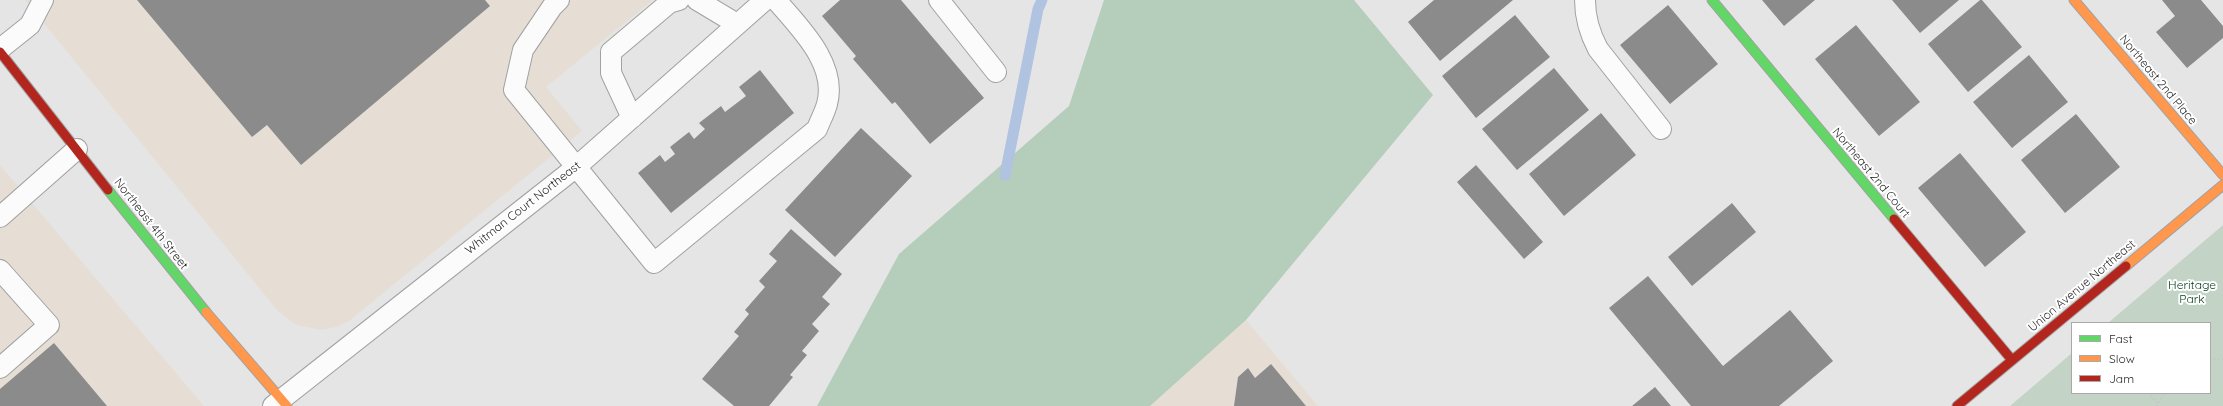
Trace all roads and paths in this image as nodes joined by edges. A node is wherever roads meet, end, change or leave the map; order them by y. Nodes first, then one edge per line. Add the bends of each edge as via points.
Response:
1 (43, 0) edge
2 (559, 0) edge
3 (679, 0) edge
4 (697, 0) edge
5 (765, 0) edge
6 (776, 0) edge
7 (939, 0) edge
8 (1585, 0) edge
9 (1712, 0) edge
10 (2074, 0) edge
11 (737, 24) junction
12 (0, 51) edge
13 (996, 72) dead end
14 (632, 118) junction
15 (1661, 129) dead end
16 (77, 149) junction
17 (575, 168) junction
18 (2223, 175) edge
19 (2223, 185) edge
20 (0, 217) edge
21 (0, 270) edge
22 (2211, 359) edge
23 (2223, 359) edge
24 (2012, 360) junction
25 (0, 368) edge
26 (2149, 394) edge
27 (2164, 394) edge
28 (281, 404) edge
29 (2158, 405) edge
30 (1957, 406) edge

1 - 12 lane via 30,25
2 - 17 lane via 523,50 514,90
3 - 14 lane via 669,3 611,52 611,73
4 - 11 lane
5 - 11 lane, Whitman Court Northeast
6 - 17 lane via 823,62 829,84 828,103 817,129 654,263
7 - 13 lane
8 - 15 lane via 1591,35 1598,49
9 - 24 street, Northeast 2nd Court
10 - 18 street, Northeast 2nd Place
11 - 14 lane, Whitman Court Northeast
12 - 16 street, Northeast 4th Street
14 - 17 lane, Whitman Court Northeast
16 - 20 lane
16 - 28 street, Northeast 4th Street via 191,295
17 - 28 lane, Whitman Court Northeast
19 - 24 street, Union Avenue Northeast
21 - 25 lane via 49,325
22 - 23 path
24 - 30 street, Union Avenue Northeast
26 - 29 path
27 - 29 path

